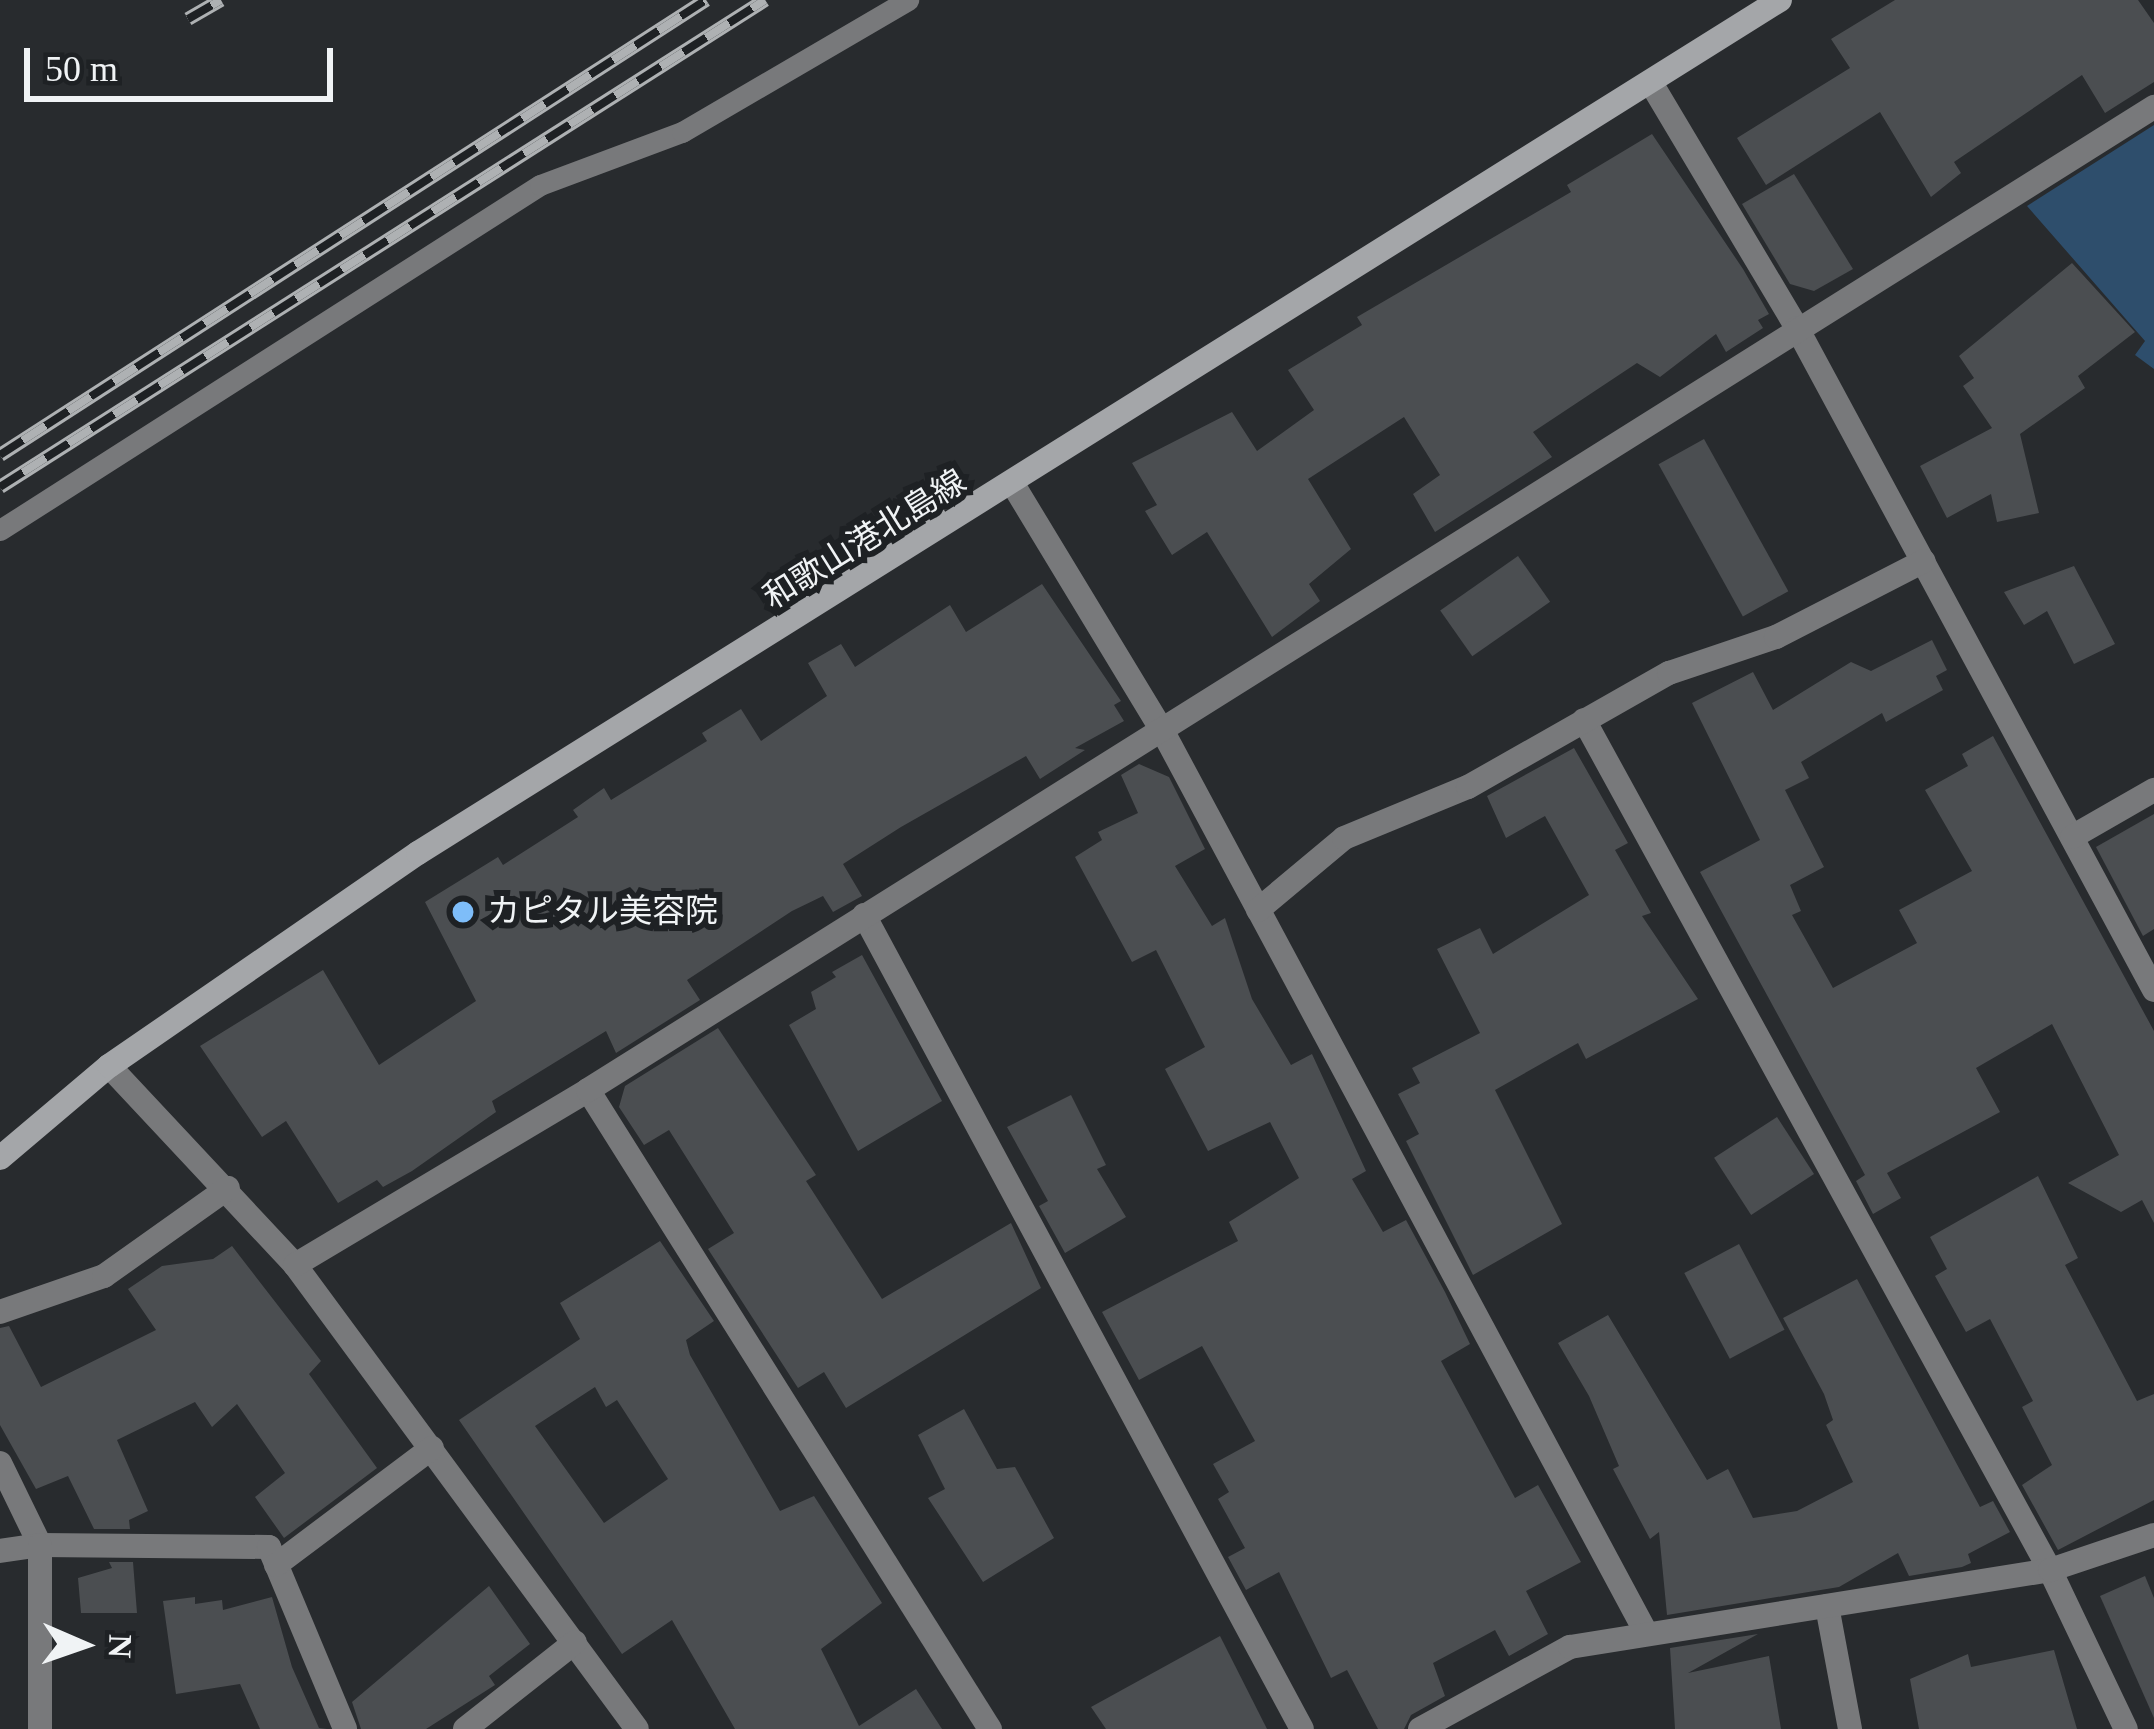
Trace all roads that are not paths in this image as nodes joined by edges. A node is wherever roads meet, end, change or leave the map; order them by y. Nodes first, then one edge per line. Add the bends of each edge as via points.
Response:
1 (908, 0) edge
2 (1780, 0) edge
3 (1651, 83) junction
4 (2154, 107) edge
5 (1797, 328) junction
6 (1014, 487) junction
7 (0, 530) edge
8 (1924, 561) junction
9 (1584, 720) junction
10 (1162, 730) junction
11 (2154, 790) edge
12 (2072, 837) junction
13 (1258, 910) junction
14 (864, 915) junction
15 (2154, 990) edge
16 (110, 1066) junction
17 (588, 1090) junction
18 (0, 1158) edge
19 (228, 1187) junction
20 (295, 1265) junction
21 (0, 1312) edge
22 (432, 1448) junction
23 (0, 1463) edge
24 (2154, 1535) edge
25 (40, 1545) junction
26 (0, 1552) edge
27 (276, 1565) junction
28 (2050, 1570) junction
29 (1827, 1606) junction
30 (1644, 1629) junction
31 (575, 1642) junction
32 (40, 1729) edge
33 (345, 1729) edge
34 (465, 1729) edge
35 (637, 1729) edge
36 (990, 1729) edge
37 (1302, 1729) edge
38 (1420, 1729) edge
39 (1850, 1729) edge
40 (2126, 1729) edge

1 - 7 lane via 682,132 540,184
2 - 3 main road, 和歌山港北島線
3 - 5 street
3 - 6 main road, 和歌山港北島線
4 - 5 street
5 - 8 street
5 - 10 street
6 - 10 street
6 - 16 main road, 和歌山港北島線 via 418,854
8 - 9 street via 1776,637 1669,674
8 - 12 street
9 - 13 street via 1468,787 1344,838
9 - 28 street
10 - 13 street
10 - 14 street
11 - 12 street
12 - 15 street
13 - 30 street
14 - 17 street
14 - 37 street
16 - 18 main road, 和歌山港北島線
16 - 19 street
17 - 20 street
17 - 36 street
19 - 20 street
19 - 21 street via 104,1276
20 - 22 street
22 - 27 street
22 - 31 street
23 - 25 street
24 - 28 street
25 - 26 street
25 - 27 street via 269,1547
25 - 32 street
27 - 33 street
28 - 29 street
28 - 40 street
29 - 30 street
29 - 39 street
30 - 38 street via 1570,1647
31 - 34 street
31 - 35 street

